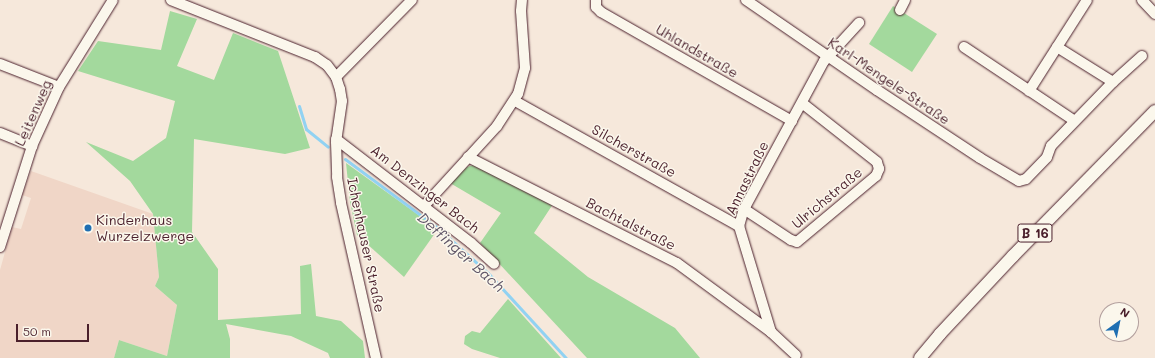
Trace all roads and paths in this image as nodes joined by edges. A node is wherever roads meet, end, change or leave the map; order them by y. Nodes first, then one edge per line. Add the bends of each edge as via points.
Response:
1 (113, 0) edge
2 (171, 0) edge
3 (412, 0) edge
4 (522, 0) edge
5 (596, 0) edge
6 (746, 0) edge
7 (905, 0) edge
8 (1087, 0) edge
9 (1142, 0) edge
10 (900, 10) dead end
11 (1155, 14) edge
12 (859, 23) dead end
13 (1057, 47) junction
14 (964, 48) dead end
15 (1142, 56) dead end
16 (828, 57) junction
17 (0, 64) edge
18 (336, 77) junction
19 (1113, 82) junction
20 (59, 87) junction
21 (1029, 91) junction
22 (515, 101) junction
23 (802, 103) junction
24 (1155, 111) edge
25 (792, 121) junction
26 (1075, 121) junction
27 (0, 132) edge
28 (336, 140) junction
29 (32, 146) junction
30 (468, 157) junction
31 (424, 206) junction
32 (744, 209) junction
33 (739, 226) junction
34 (0, 247) edge
35 (494, 264) dead end
36 (771, 332) junction
37 (796, 355) dead end
38 (376, 358) edge
39 (920, 358) edge

1 - 20 street, Leitenweg
2 - 18 street via 315,57 327,65
3 - 18 street
4 - 22 street via 525,68
5 - 25 street, Uhlandstraße via 596,7 601,12
6 - 16 street, Karl-Mengele-Straße
7 - 10 street
8 - 13 street
9 - 11 street
12 - 16 street, Annastraße
13 - 19 street
13 - 21 street
14 - 21 street
15 - 19 street
16 - 23 street, Annastraße
16 - 26 street, Karl-Mengele-Straße via 1019,181 1026,179 1046,157 1051,146
17 - 20 street
18 - 28 street, Ichenhauser Straße via 342,101
19 - 26 street
20 - 29 street, Leitenweg
21 - 26 street
22 - 30 street via 497,126
22 - 33 street, Silcherstraße
23 - 25 street, Annastraße
23 - 32 street, Ulrichstraße via 877,162 879,169 876,176 797,242
24 - 39 main road, B 16 via 1013,256
25 - 32 street, Annastraße
27 - 29 street
28 - 31 street, Am Denzinger Bach
28 - 38 street, Ichenhauser Straße via 341,203
29 - 34 street, Leitenweg
30 - 31 street
30 - 36 street, Bachtalstraße via 677,263
31 - 35 street, Am Denzinger Bach
32 - 33 street, Annastraße
33 - 36 street, Annastraße
36 - 37 street

